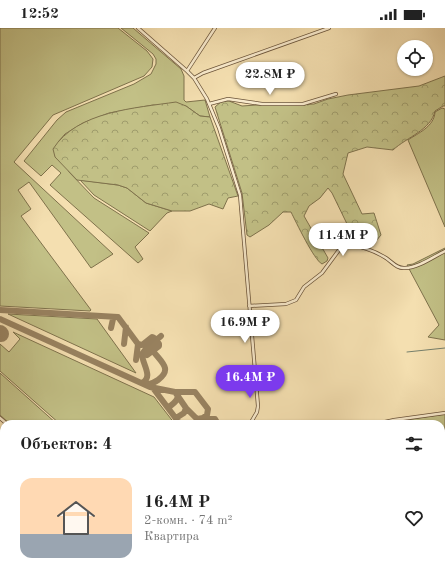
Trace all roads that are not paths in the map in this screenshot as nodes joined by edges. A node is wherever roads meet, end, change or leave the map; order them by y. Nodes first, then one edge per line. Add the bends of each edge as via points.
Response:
1 (138, 28) edge
2 (215, 28) edge
3 (329, 28) edge
4 (187, 71) junction
5 (194, 78) junction
6 (336, 94) dead end
7 (209, 104) junction
8 (445, 251) edge
9 (249, 306) junction
10 (445, 413) edge
11 (252, 420) edge
12 (394, 420) edge

1 - 4 street
2 - 4 street
3 - 5 street
4 - 5 street
5 - 7 street
6 - 7 street via 303,104 262,104 228,99
7 - 9 street via 240,195
8 - 9 street via 412,267 403,268 365,248 345,246 322,273 304,287 296,300 286,304
9 - 11 street via 258,408
10 - 12 street

